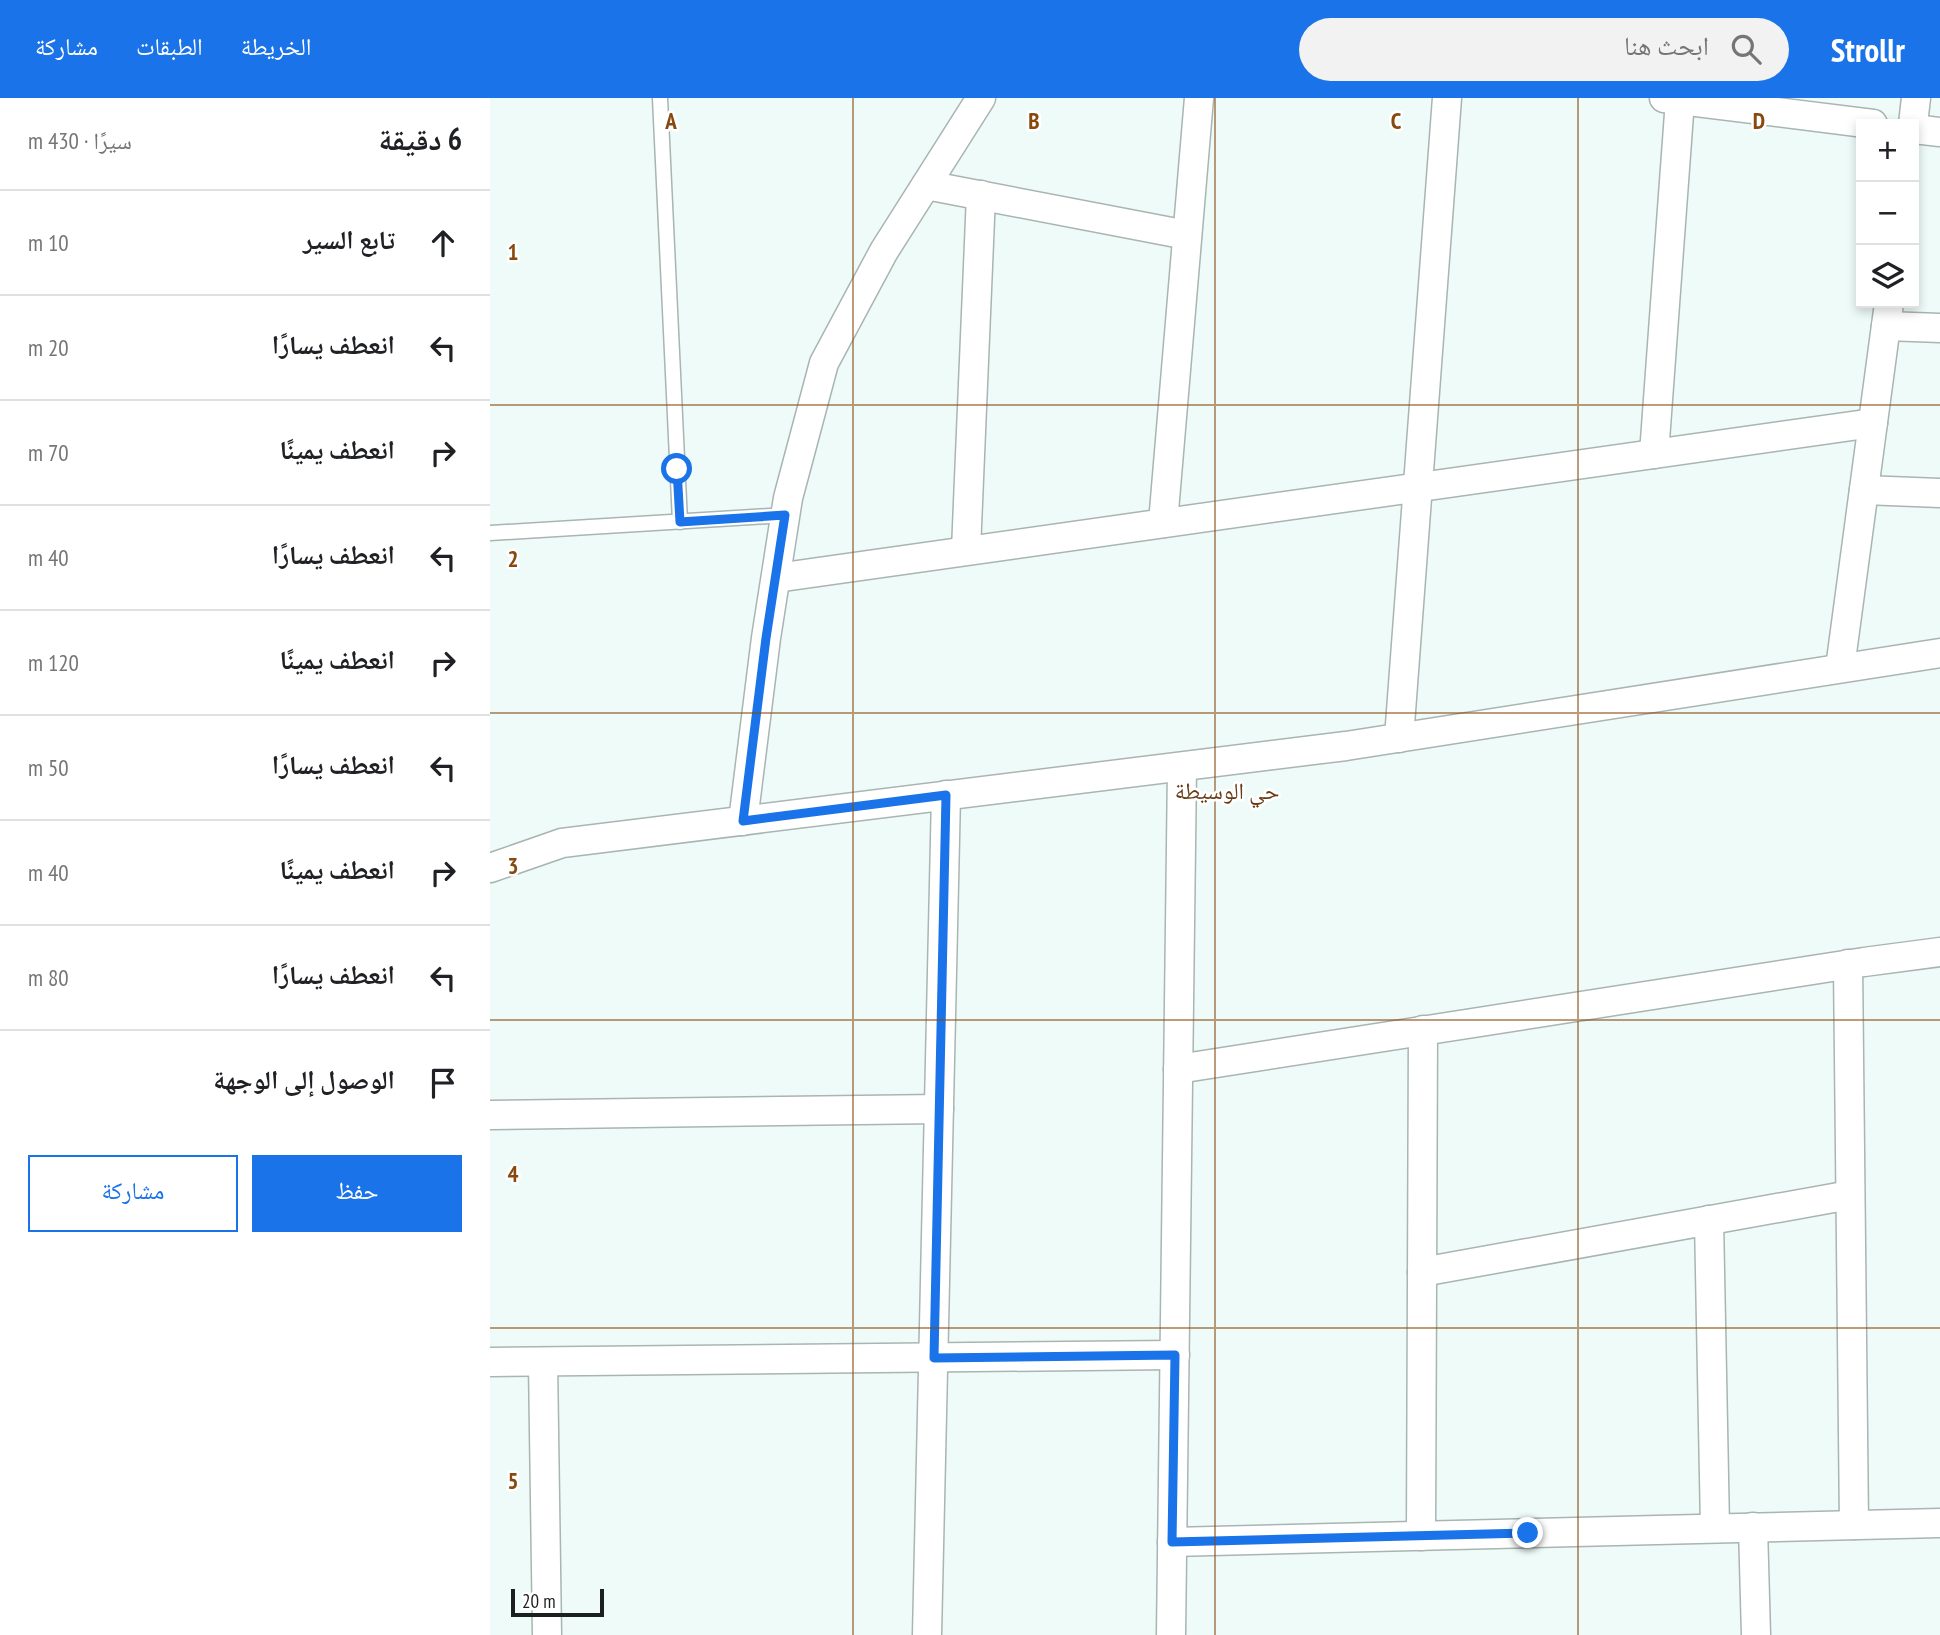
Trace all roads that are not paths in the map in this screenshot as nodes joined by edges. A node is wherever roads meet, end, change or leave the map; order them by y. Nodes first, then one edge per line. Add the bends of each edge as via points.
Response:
1 (660, 98) edge
2 (981, 98) edge
3 (1199, 98) edge
4 (1447, 98) edge
5 (1916, 98) edge
6 (1671, 99) edge
7 (1914, 119) edge
8 (1856, 122) edge
9 (1919, 128) edge
10 (1940, 132) edge
11 (926, 185) junction
12 (981, 195) junction
13 (1187, 235) junction
14 (1887, 315) edge
15 (1940, 328) edge
16 (1873, 423) junction
17 (1654, 454) junction
18 (1418, 487) junction
19 (1864, 490) junction
20 (1940, 493) edge
21 (785, 515) junction
22 (680, 522) junction
23 (1163, 523) junction
24 (490, 533) edge
25 (966, 550) junction
26 (776, 578) junction
27 (1940, 653) edge
28 (1840, 668) junction
29 (1399, 738) junction
30 (1182, 766) junction
31 (946, 795) junction
32 (743, 821) junction
33 (490, 868) edge
34 (1940, 952) edge
35 (1847, 964) junction
36 (1423, 1030) junction
37 (1178, 1069) junction
38 (939, 1109) junction
39 (490, 1115) edge
40 (1850, 1195) junction
41 (1709, 1220) junction
42 (1422, 1272) junction
43 (1175, 1355) junction
44 (934, 1358) junction
45 (490, 1362) edge
46 (543, 1362) junction
47 (1940, 1523) edge
48 (1854, 1525) junction
49 (1753, 1527) junction
50 (1715, 1528) junction
51 (1422, 1535) junction
52 (1172, 1542) junction
53 (547, 1635) edge
54 (927, 1635) edge
55 (1171, 1635) edge
56 (1756, 1635) edge

1 - 22 lane
2 - 11 street
3 - 13 street
4 - 18 street
5 - 7 street
6 - 8 street
6 - 17 street
9 - 10 street
11 - 12 street
11 - 21 street via 884,251 824,363
12 - 13 street
12 - 25 street
13 - 23 street
14 - 15 street
14 - 16 street
16 - 17 street
16 - 19 street
17 - 18 street
18 - 23 street
18 - 29 street
19 - 20 street
19 - 28 street
21 - 22 lane
21 - 26 street
22 - 24 lane
23 - 25 street
25 - 26 street
26 - 32 street
27 - 28 street
28 - 29 street
29 - 30 street
30 - 31 street
30 - 37 street
31 - 32 street
31 - 38 street
32 - 33 street via 562,843
34 - 35 street
35 - 36 street
35 - 40 street
36 - 37 street
36 - 42 street
37 - 43 street
38 - 39 street
38 - 44 street
40 - 41 street
40 - 48 street
41 - 42 street
41 - 50 street
42 - 51 street
43 - 44 street
43 - 52 street
44 - 46 street
44 - 54 street
45 - 46 street
46 - 53 street
47 - 48 street
48 - 49 street
49 - 50 street
49 - 56 street
50 - 51 street
51 - 52 street
52 - 55 street

